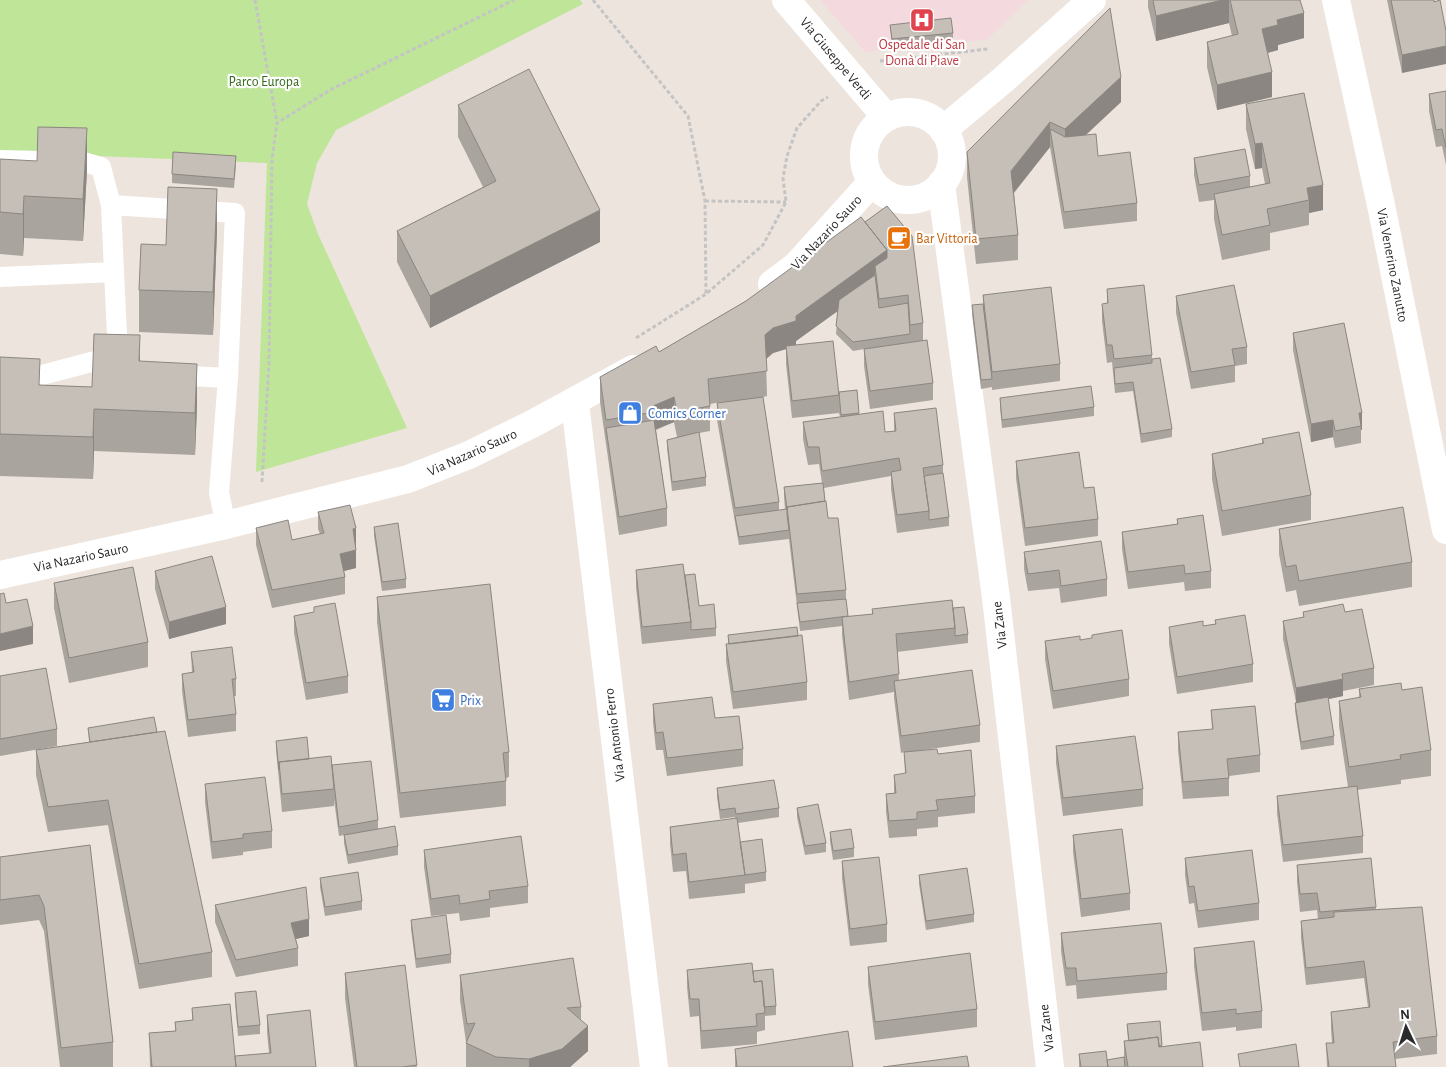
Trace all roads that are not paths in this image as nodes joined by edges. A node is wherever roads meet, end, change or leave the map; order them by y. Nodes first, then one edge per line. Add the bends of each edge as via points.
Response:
1 (786, 0) edge
2 (1092, 0) edge
3 (1336, 0) edge
4 (886, 118) junction
5 (943, 130) junction
6 (0, 160) edge
7 (872, 182) junction
8 (941, 184) junction
9 (111, 205) junction
10 (114, 272) junction
11 (0, 278) edge
12 (753, 298) edge
13 (642, 349) road end
14 (156, 372) edge
15 (228, 378) junction
16 (0, 386) edge
17 (574, 403) junction
18 (226, 525) junction
19 (1446, 530) edge
20 (0, 575) edge
21 (654, 1067) edge
22 (1050, 1067) edge

1 - 4 street, Via Giuseppe Verdi
2 - 5 street
3 - 19 street, Via Venerino Zanutto
4 - 5 street via 903,112 919,113 931,118
4 - 7 street via 871,131 864,150 864,162
5 - 8 street via 949,140 952,159
6 - 9 lane via 84,162 101,166
7 - 8 street via 889,196 908,200 928,195
7 - 12 street, Via Nazario Sauro via 796,266
8 - 22 street, Via Zane via 996,598
9 - 10 lane
9 - 15 lane via 235,213
10 - 11 lane
10 - 16 lane via 126,358
13 - 17 street, Via Nazario Sauro
14 - 15 lane
15 - 18 lane via 219,493
17 - 18 street, Via Nazario Sauro via 426,473 371,490
17 - 21 street, Via Antonio Ferro
18 - 20 street, Via Nazario Sauro

